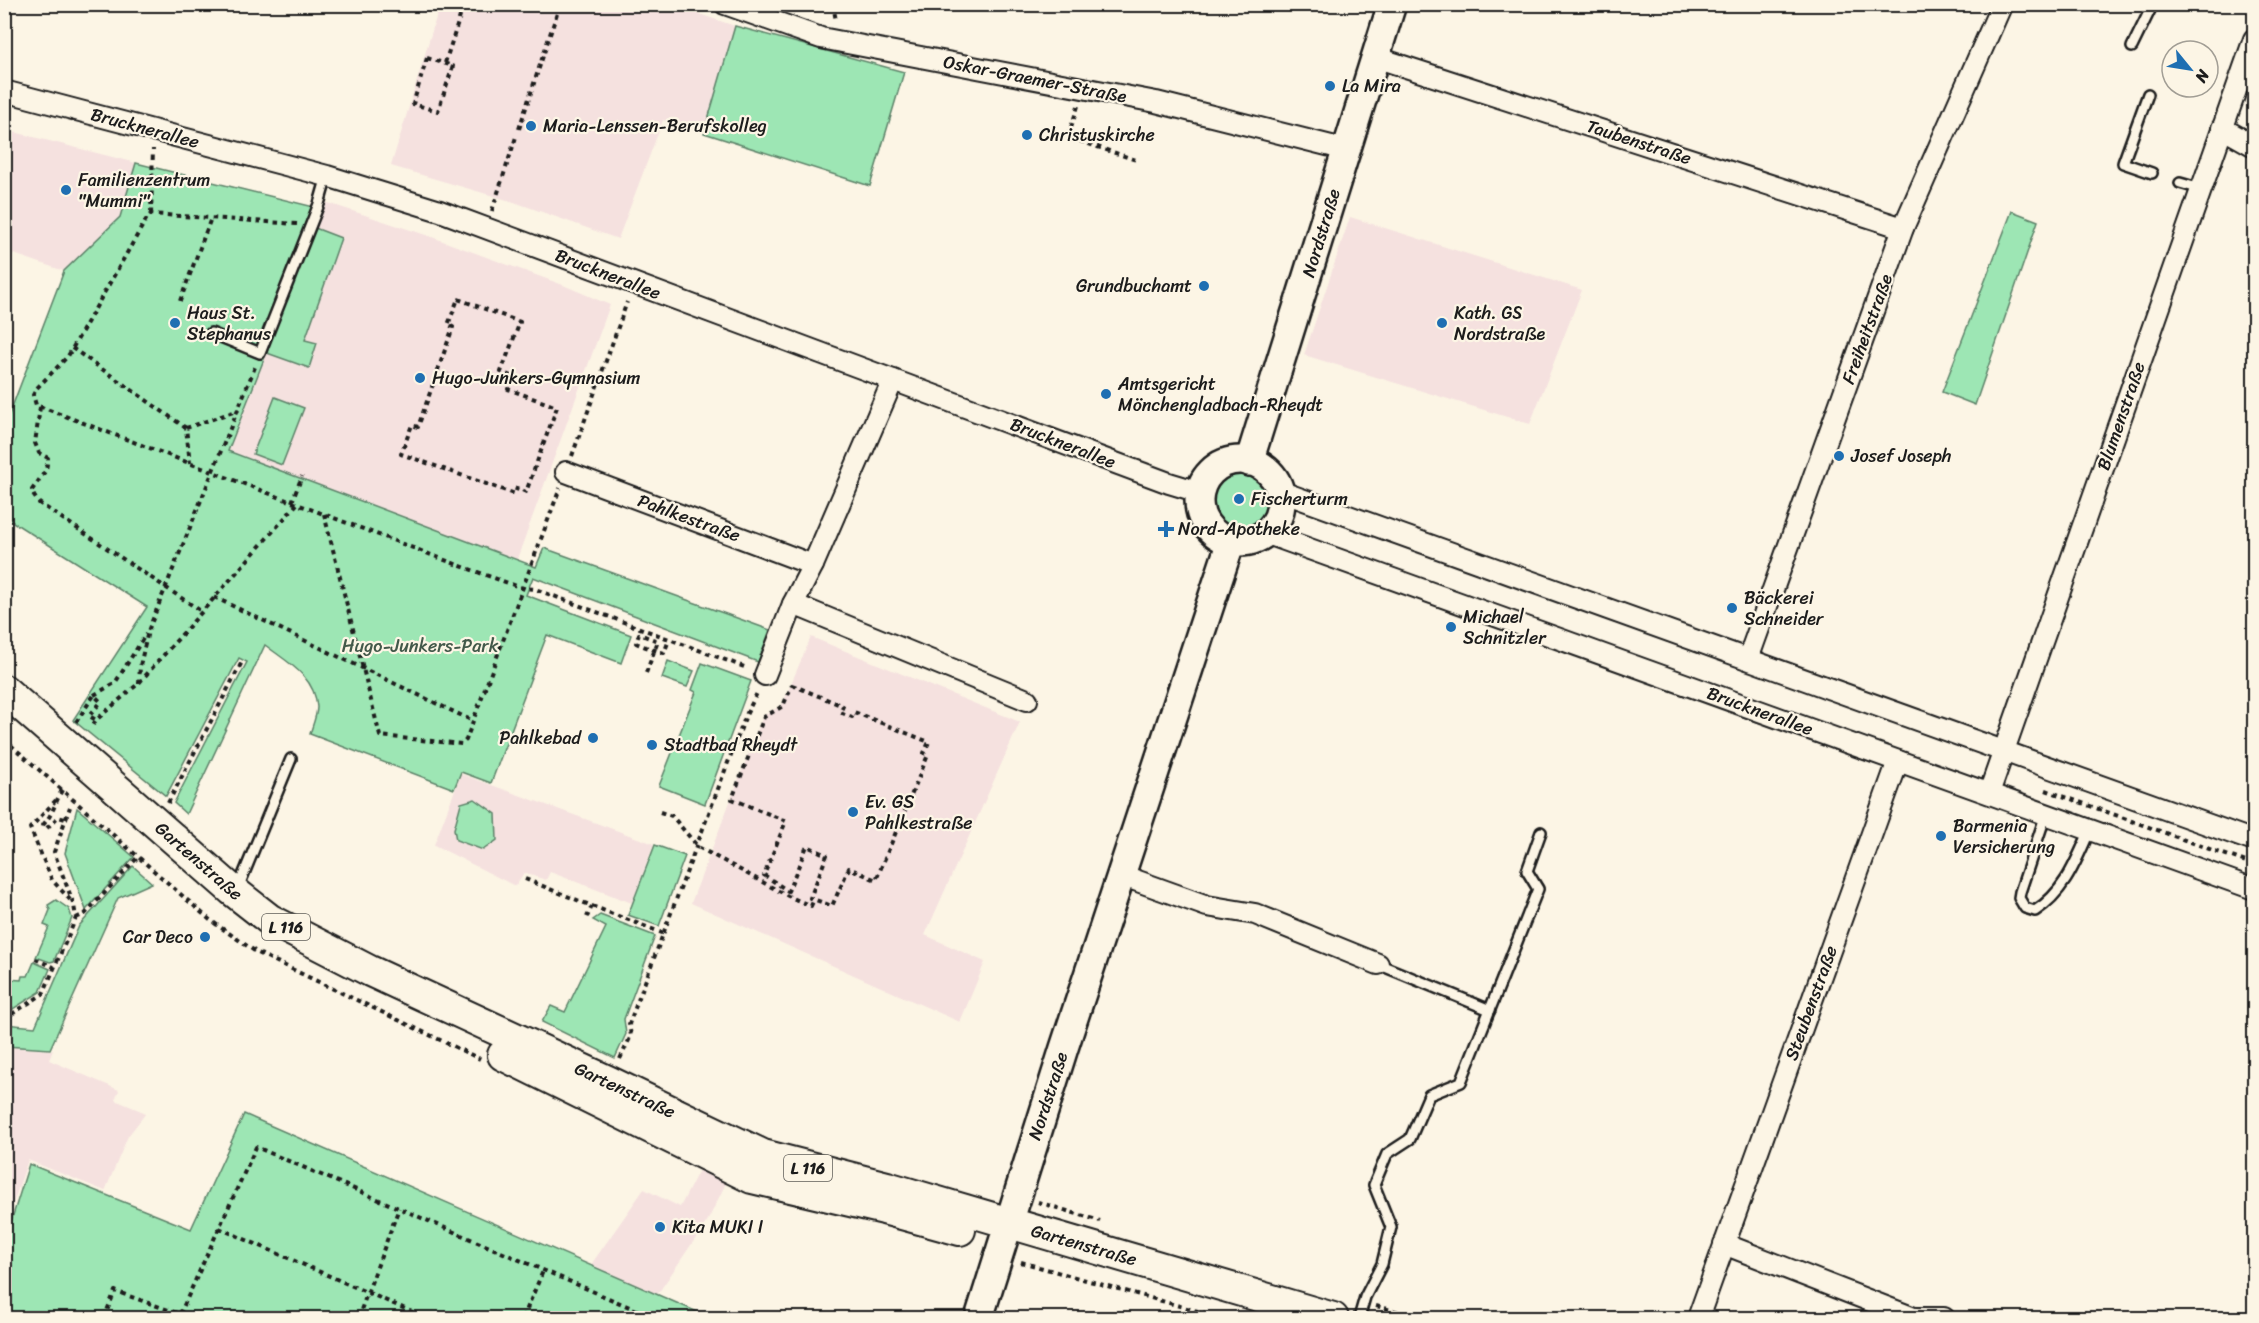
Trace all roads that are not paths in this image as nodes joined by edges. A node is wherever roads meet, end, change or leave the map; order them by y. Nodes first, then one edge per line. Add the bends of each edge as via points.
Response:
1 (725, 4) edge
2 (1392, 4) edge
3 (2002, 4) edge
4 (2153, 4) edge
5 (2254, 39) edge
6 (2132, 46) dead end
7 (1375, 57) junction
8 (4, 91) edge
9 (2148, 94) dead end
10 (2223, 128) junction
11 (2254, 146) edge
12 (1347, 150) junction
13 (2152, 173) dead end
14 (327, 176) junction
15 (2180, 183) dead end
16 (2201, 189) junction
17 (1903, 228) junction
18 (211, 333) dead end
19 (893, 380) junction
20 (1249, 462) junction
21 (566, 472) road end
22 (1279, 490) junction
23 (1199, 492) junction
24 (1265, 533) junction
25 (1231, 541) junction
26 (813, 565) junction
27 (793, 604) junction
28 (1748, 659) junction
29 (765, 675) road end
30 (4, 690) edge
31 (1028, 700) dead end
32 (4, 717) edge
33 (2004, 751) junction
34 (291, 759) dead end
35 (1898, 761) junction
36 (1989, 793) junction
37 (2046, 814) junction
38 (2090, 830) junction
39 (1541, 832) dead end
40 (2254, 841) edge
41 (1121, 875) junction
42 (2254, 889) edge
43 (236, 893) junction
44 (1378, 964) joint
45 (1490, 1010) junction
46 (1005, 1232) junction
47 (1724, 1244) junction
48 (979, 1318) edge
49 (1272, 1318) edge
50 (1333, 1318) edge
51 (1359, 1318) edge
52 (1698, 1318) edge
53 (1944, 1318) edge

1 - 12 street, Oskar-Graemer-Straße via 821,38 1156,102
2 - 7 street, Nordstraße
3 - 17 street, Freiheitstraße
4 - 6 lane
5 - 10 street, Blumenstraße
7 - 12 street, Nordstraße
7 - 17 street, Taubenstraße
8 - 14 street, Brucknerallee
9 - 13 lane via 2123,164
10 - 11 street
10 - 16 street, Blumenstraße
12 - 20 street, Nordstraße
14 - 18 lane via 260,353
14 - 19 street, Brucknerallee via 440,211
15 - 16 lane
16 - 33 street, Blumenstraße
17 - 28 street, Freiheitstraße
19 - 23 street, Brucknerallee
19 - 26 street
20 - 22 street via 1269,472
20 - 23 street via 1224,463 1204,480
21 - 26 street, Pahlkestraße
22 - 24 street via 1279,512
22 - 28 street
23 - 25 street via 1205,523 1219,537
24 - 25 street via 1243,542
24 - 35 street, Brucknerallee
25 - 41 street, Nordstraße
26 - 27 street
27 - 29 street
27 - 31 street
28 - 33 street
30 - 43 main road, Gartenstraße / L 116
32 - 46 main road, Gartenstraße / L 116 via 207,893 268,938 752,1178
33 - 36 street, Blumenstraße
33 - 40 street
34 - 43 lane
35 - 36 street, Brucknerallee
35 - 47 street, Steubenstraße
36 - 37 street, Brucknerallee
37 - 38 street, Brucknerallee
37 - 38 lane via 2020,892 2025,908 2035,911 2061,889
38 - 42 street, Brucknerallee
39 - 45 lane via 1527,870 1538,889
41 - 44 street via 1207,906 1256,914
41 - 46 street, Nordstraße
43 - 46 main road, Gartenstraße / L 116 via 269,919 370,971 763,1155 886,1187
44 - 45 lane
45 - 51 lane via 1461,1082 1429,1095 1410,1139 1387,1154 1374,1185 1391,1227 1382,1264
46 - 48 street, Nordstraße
46 - 49 main road, Gartenstraße / L 116
46 - 50 main road, Gartenstraße / L 116
47 - 52 street, Steubenstraße
47 - 53 street via 1914,1317

